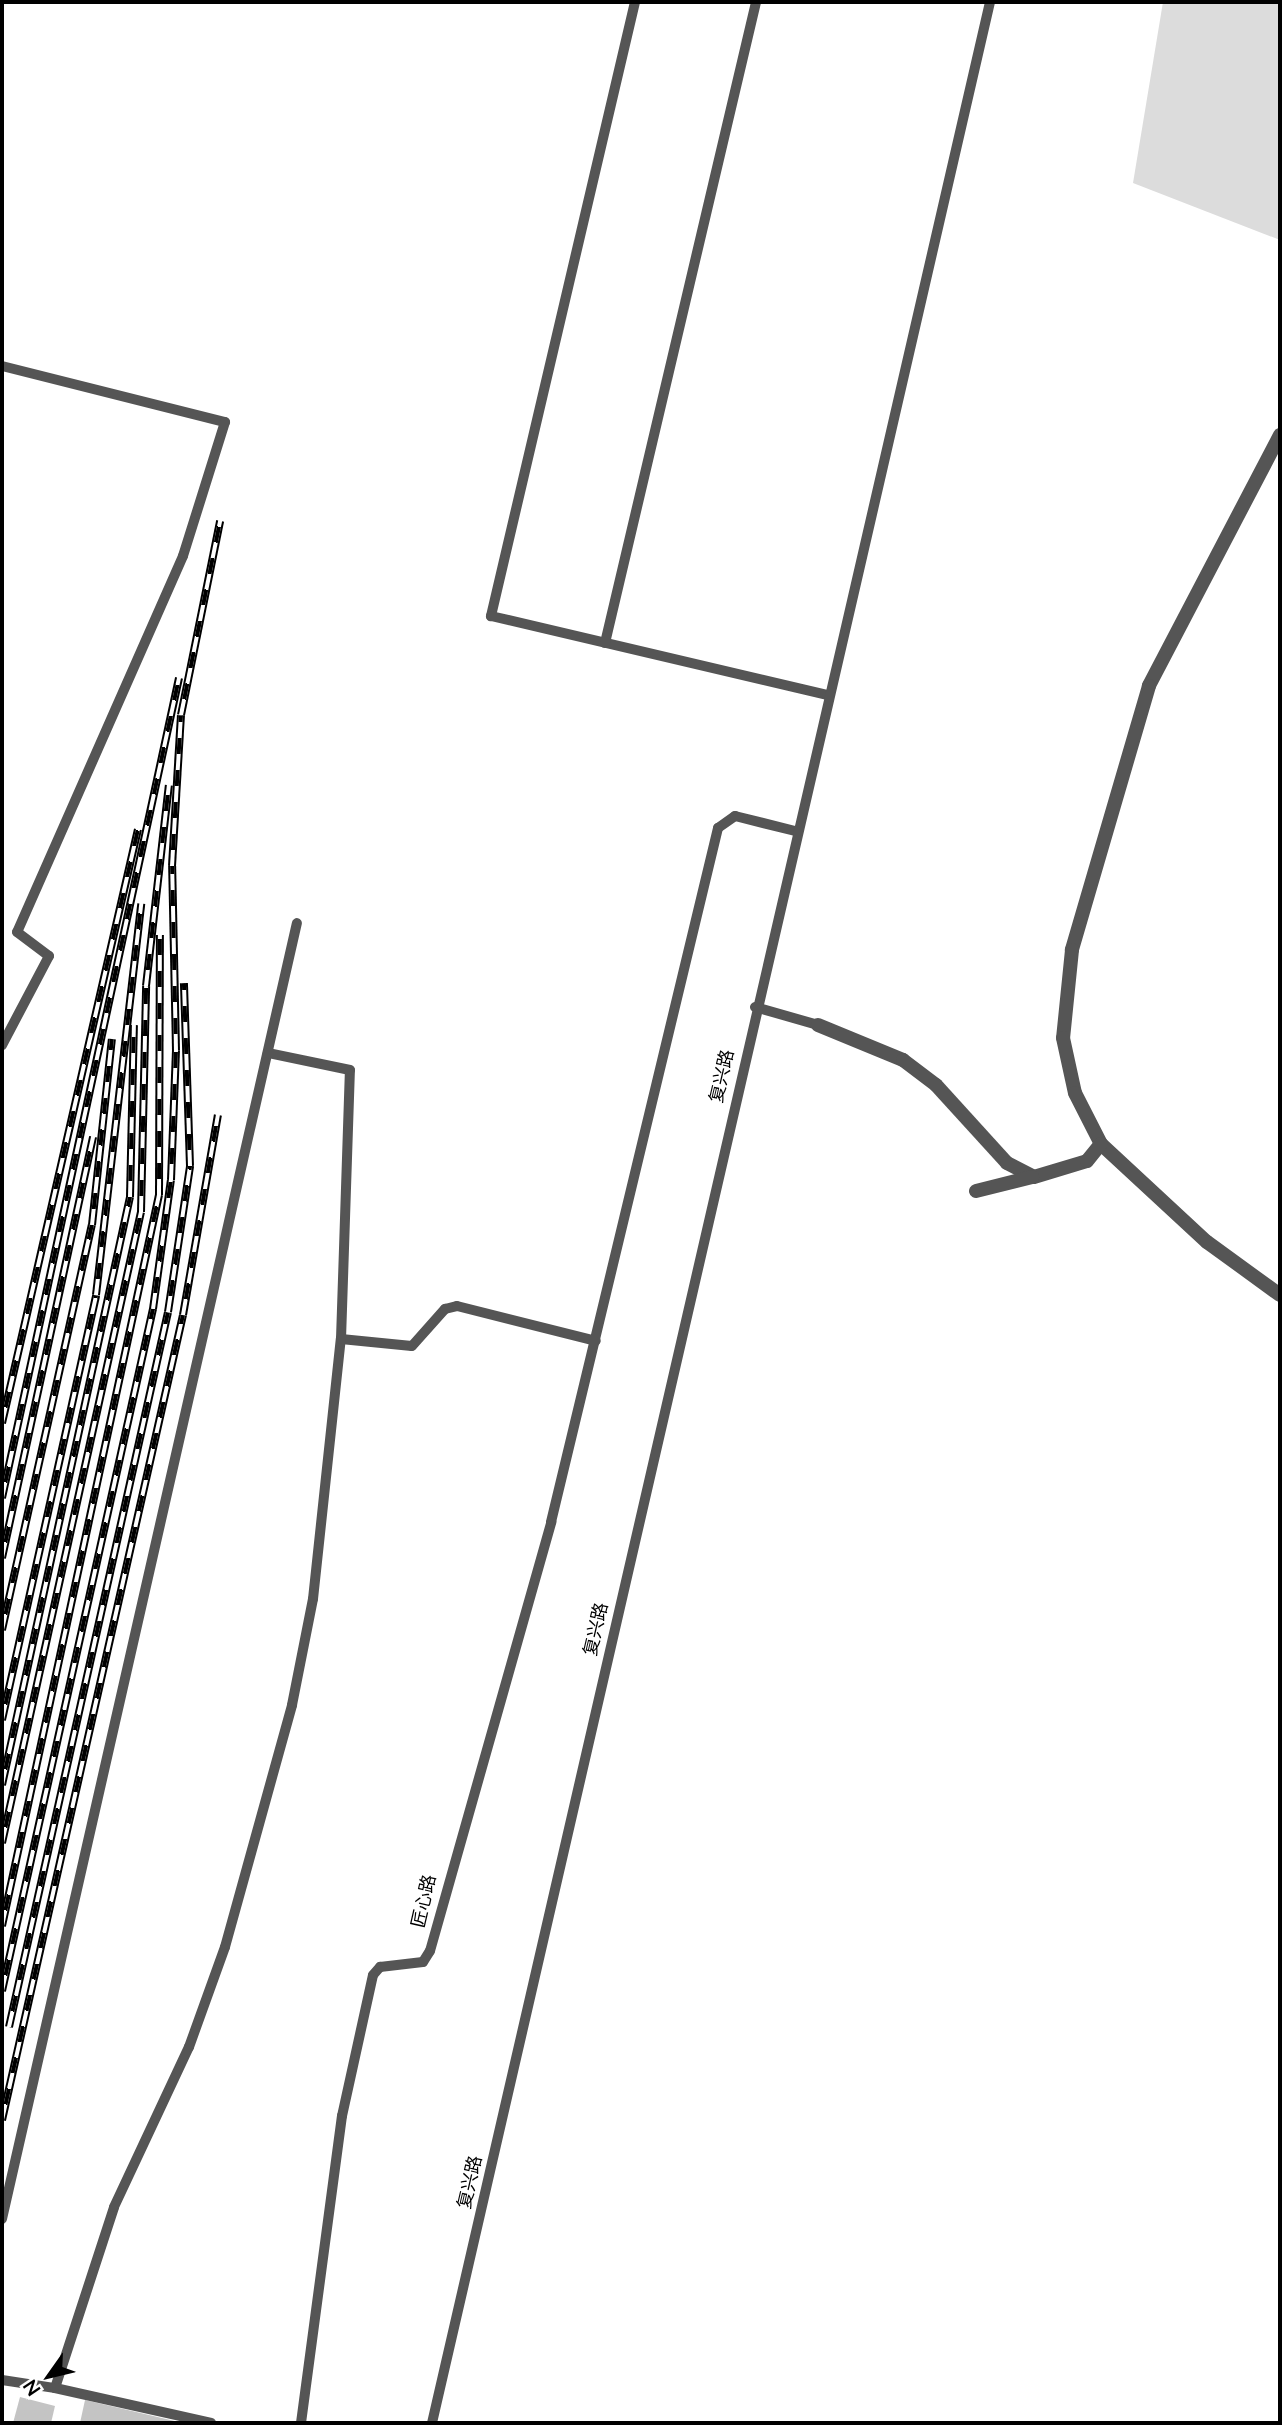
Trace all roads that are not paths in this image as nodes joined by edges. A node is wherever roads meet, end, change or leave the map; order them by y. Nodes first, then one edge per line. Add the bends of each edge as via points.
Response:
1 (635, 2) edge
2 (756, 2) edge
3 (990, 2) edge
4 (2, 366) edge
5 (1280, 435) edge
6 (605, 643) junction
7 (827, 695) junction
8 (795, 831) junction
9 (297, 923) dead end
10 (755, 1007) junction
11 (818, 1025) joint
12 (2, 1045) edge
13 (268, 1053) junction
14 (1101, 1144) junction
15 (1034, 1177) junction
16 (976, 1191) dead end
17 (1280, 1295) edge
18 (341, 1339) junction
19 (596, 1341) junction
20 (2, 2219) edge
21 (2, 2380) edge
22 (55, 2388) junction
23 (211, 2423) edge
24 (302, 2423) edge
25 (432, 2423) edge

1 - 6 lane via 491,616
2 - 6 lane
3 - 7 lane, 复兴路
4 - 12 lane via 225,422 183,556 17,932 49,956
5 - 14 street via 1149,686 1072,950 1063,1038 1075,1093
6 - 7 lane
7 - 8 lane, 复兴路
8 - 10 lane, 复兴路
8 - 19 lane via 735,816 718,828
9 - 13 lane
10 - 11 lane
10 - 25 lane, 复兴路
11 - 15 street via 902,1060 936,1085 1007,1163
13 - 18 lane via 350,1070
13 - 20 lane
14 - 15 street via 1087,1161
14 - 17 street via 1207,1242
15 - 16 street
18 - 19 lane via 412,1346 445,1309 457,1306
18 - 22 lane via 313,1598 253,1856 189,2047 114,2207
19 - 24 lane, 匠心路 via 551,1522 430,1951 424,1962 380,1967 373,1975 342,2116
21 - 22 lane
22 - 23 lane

